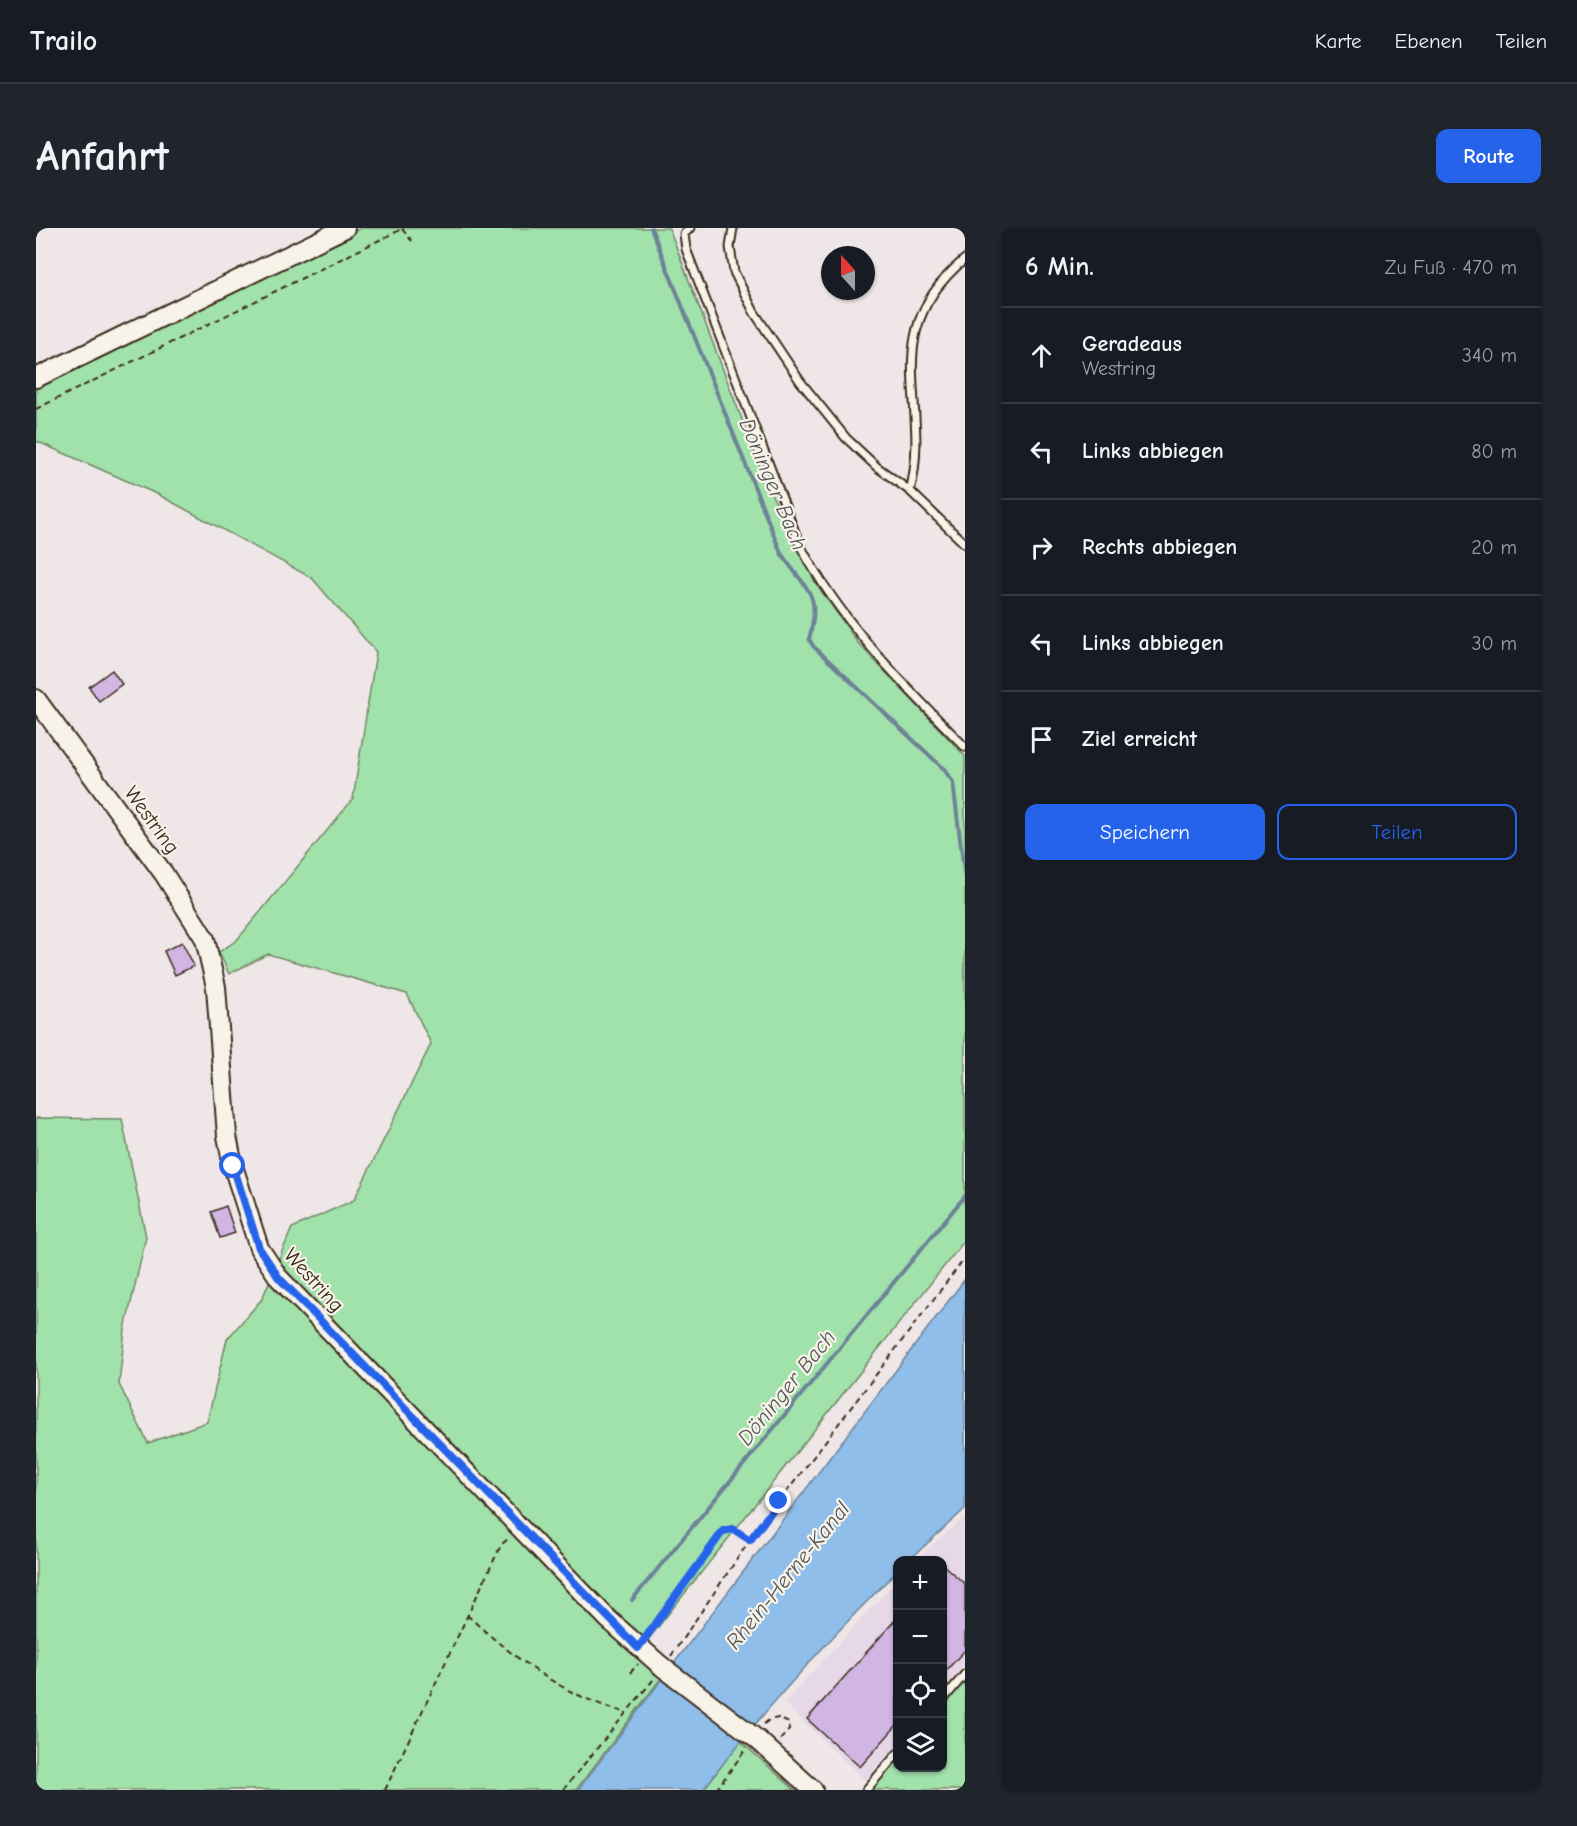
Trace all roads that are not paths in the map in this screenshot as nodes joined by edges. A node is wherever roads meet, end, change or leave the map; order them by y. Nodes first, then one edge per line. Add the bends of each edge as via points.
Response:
1 (345, 228) edge
2 (690, 228) edge
3 (733, 228) edge
4 (965, 259) edge
5 (36, 378) edge
6 (910, 491) junction
7 (965, 544) edge
8 (36, 699) edge
9 (965, 747) edge
10 (965, 1674) edge
11 (947, 1695) edge
12 (893, 1759) edge
13 (813, 1790) edge
14 (866, 1790) edge

1 - 5 main road
2 - 9 lane via 684,234 686,249 800,545 862,639
3 - 6 lane via 730,247 734,272 754,312 800,381 846,438
4 - 6 lane via 931,294 920,318 910,363 917,468
6 - 7 lane
8 - 13 main road, Westring, bridge via 164,874 205,939 216,987 227,1136 240,1195 262,1254 279,1278 639,1655 660,1665 758,1740
10 - 11 lane
12 - 14 lane

